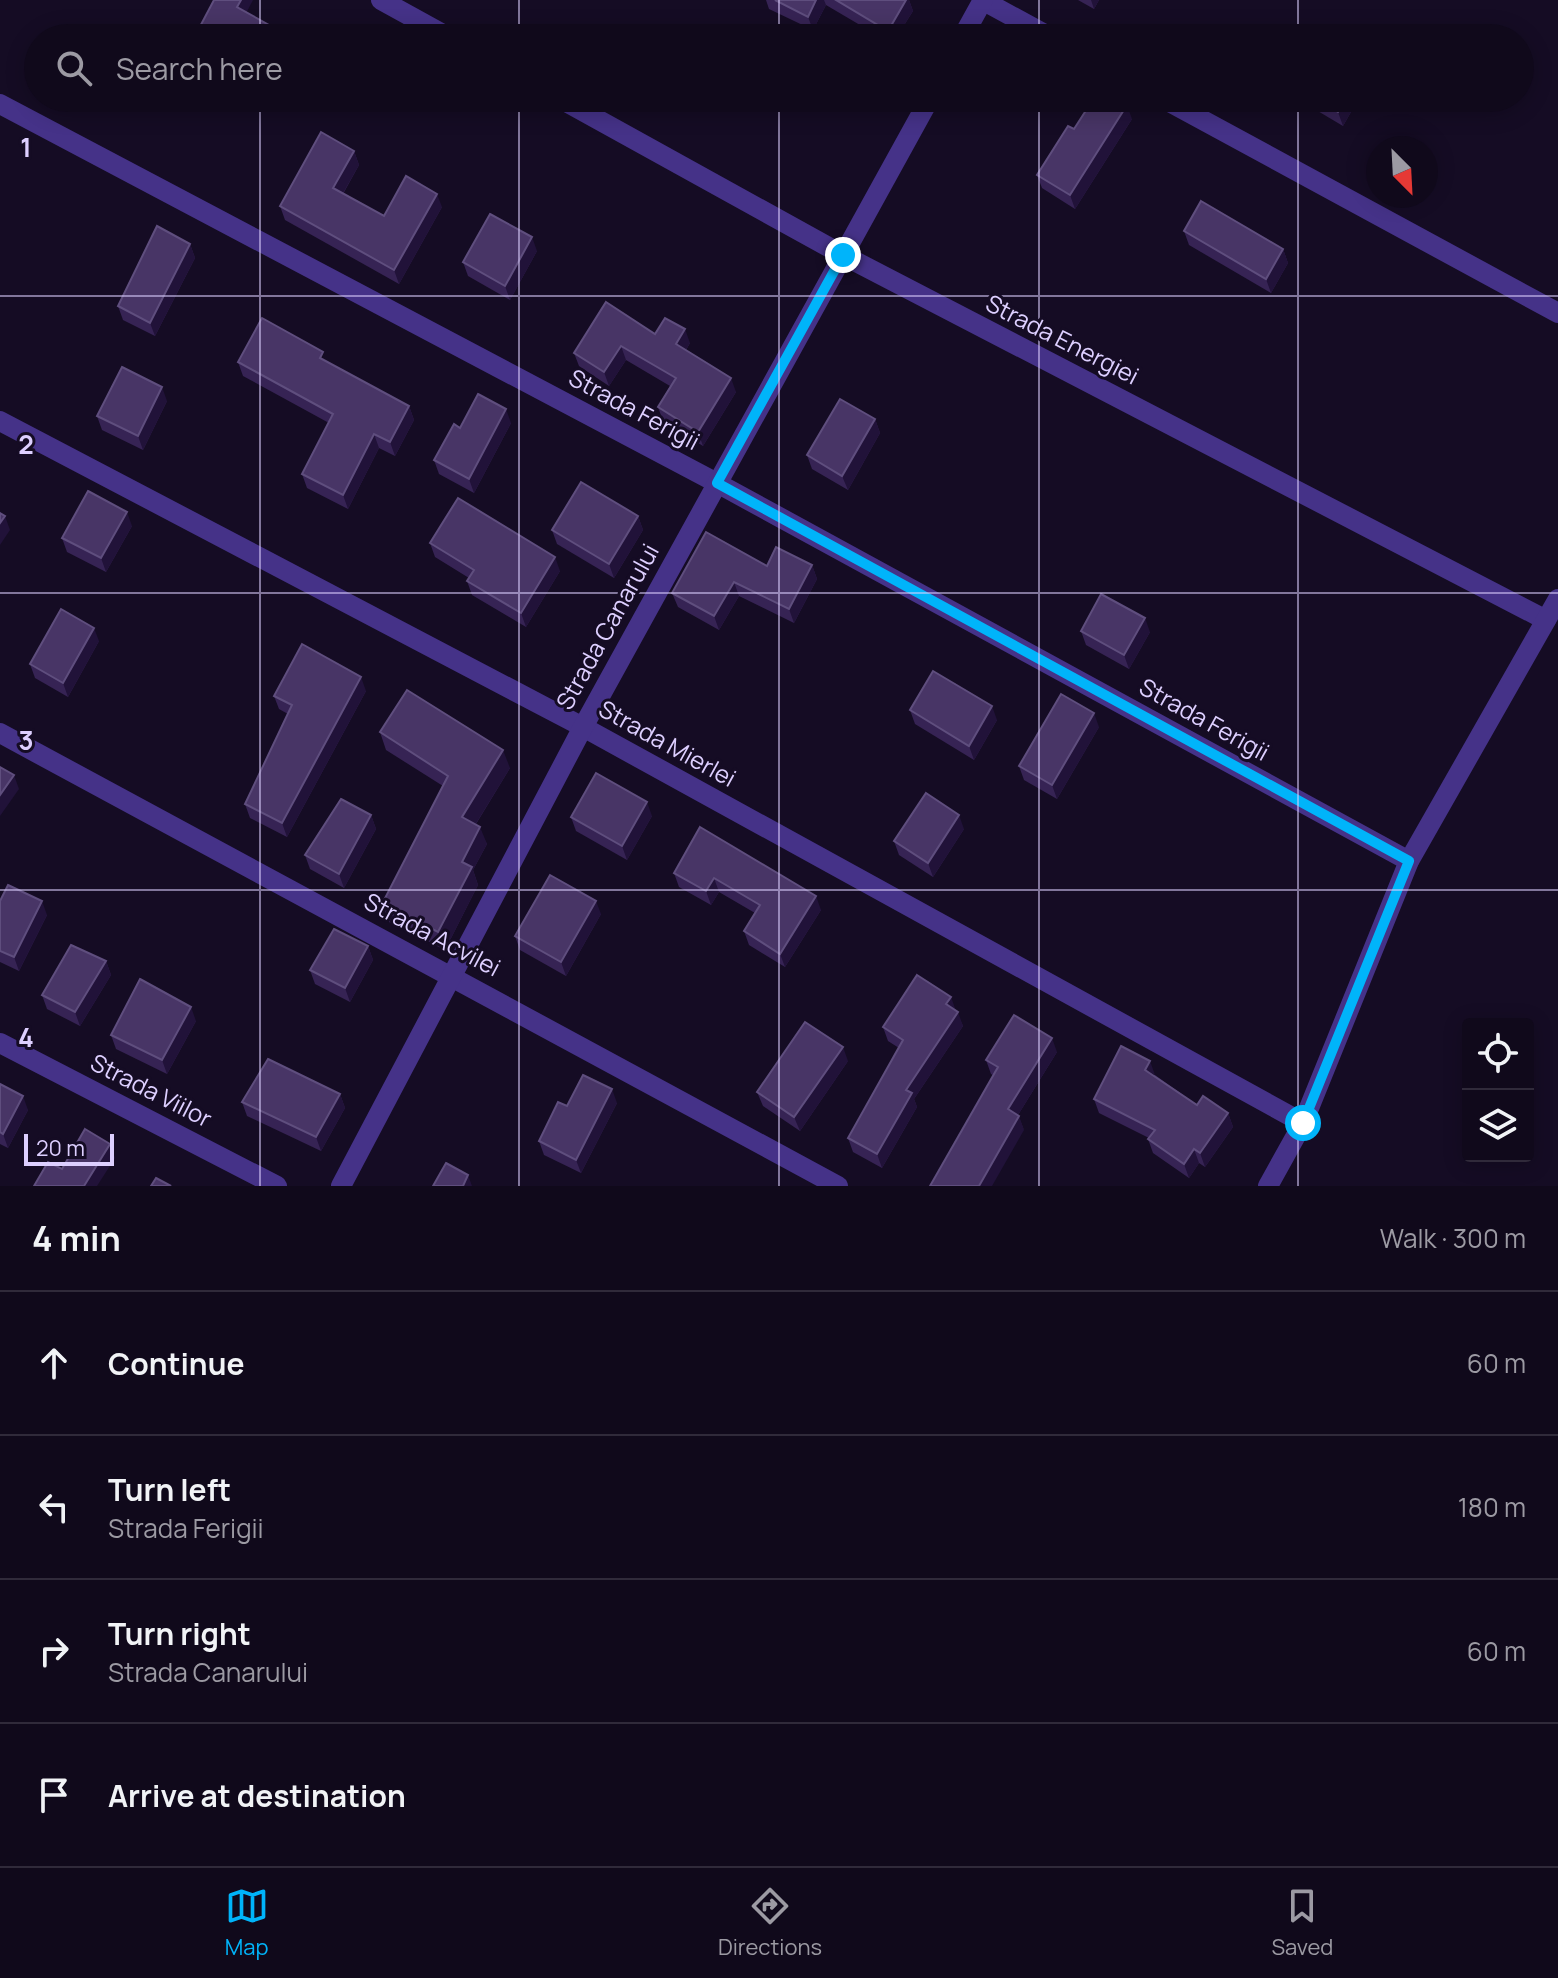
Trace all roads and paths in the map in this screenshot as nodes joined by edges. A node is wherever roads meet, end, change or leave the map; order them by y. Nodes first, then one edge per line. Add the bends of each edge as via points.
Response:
1 (381, 0) edge
2 (983, 0) edge
3 (425, 24) edge
4 (970, 24) edge
5 (1027, 24) edge
6 (0, 104) edge
7 (584, 112) edge
8 (922, 112) edge
9 (1188, 112) edge
10 (843, 255) junction
11 (1558, 313) edge
12 (0, 421) edge
13 (717, 483) junction
14 (1558, 599) edge
15 (1546, 620) junction
16 (583, 727) junction
17 (0, 733) edge
18 (1409, 861) junction
19 (451, 975) junction
20 (0, 1043) edge
21 (1303, 1123) junction
22 (277, 1186) edge
23 (341, 1186) edge
24 (838, 1186) edge
25 (1268, 1186) edge

1 - 3 street
2 - 4 street
2 - 5 street
6 - 13 street, Strada Ferigii
7 - 10 street, Strada Energiei
8 - 10 street, Strada Canarului
9 - 11 street
10 - 13 street, Strada Canarului
10 - 15 street, Strada Energiei
12 - 16 street, Strada Mierlei
13 - 16 street, Strada Canarului
13 - 18 street, Strada Ferigii
14 - 15 street
15 - 18 street
16 - 19 street, Strada Canarului
16 - 21 street, Strada Mierlei
17 - 19 street, Strada Acvilei
18 - 21 street
19 - 23 street, Strada Canarului
19 - 24 street, Strada Acvilei
20 - 22 street, Strada Viilor
21 - 25 street

